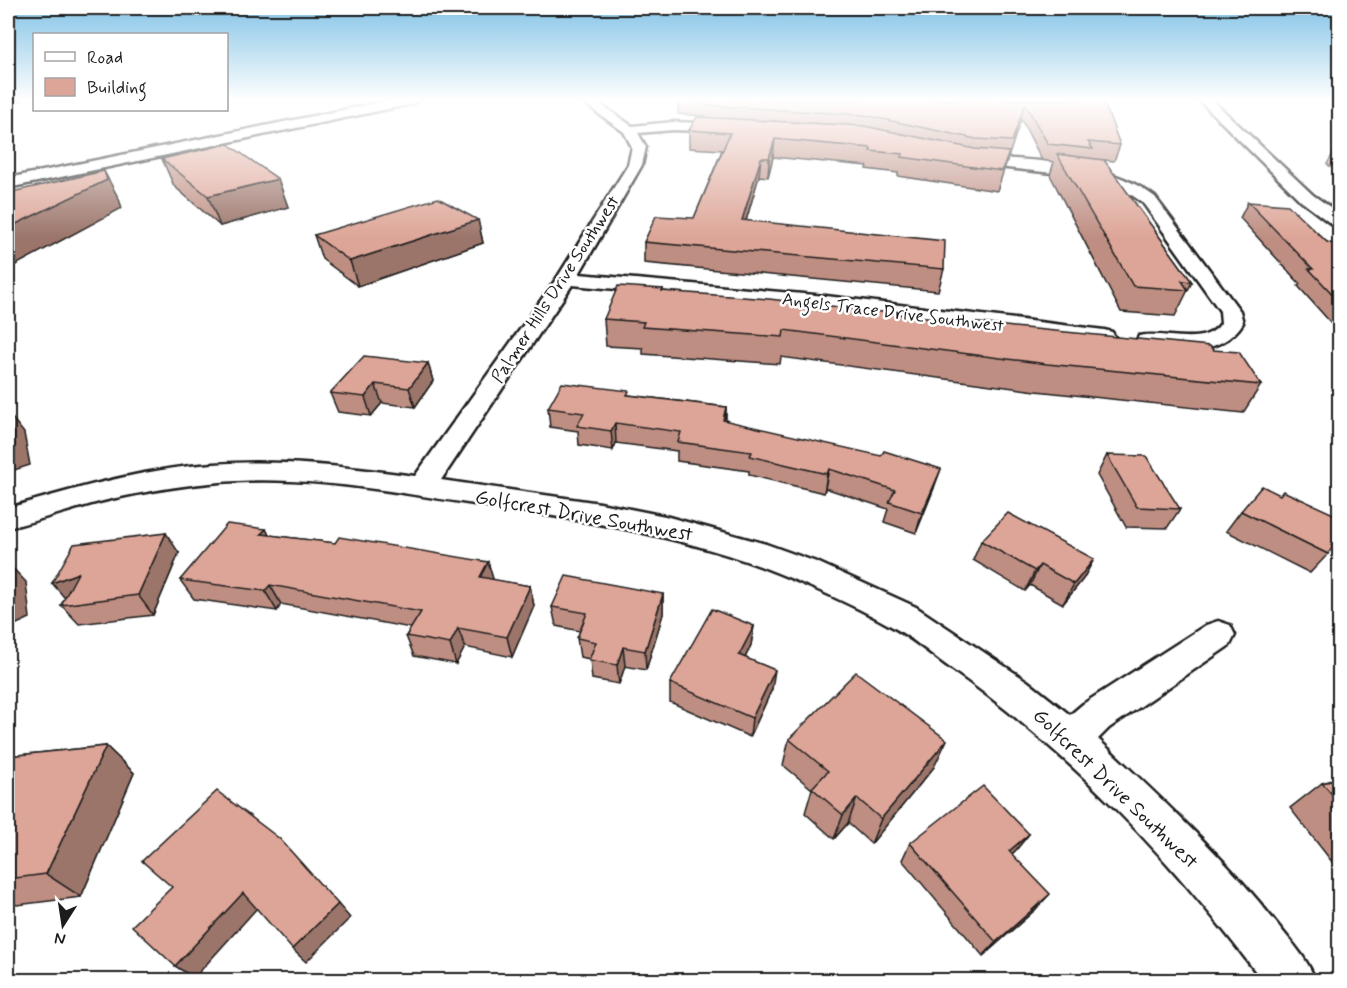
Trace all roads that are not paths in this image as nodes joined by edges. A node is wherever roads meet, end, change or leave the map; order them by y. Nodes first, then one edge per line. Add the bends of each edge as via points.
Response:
1 (188, 146) edge
2 (638, 146) edge
3 (1253, 146) edge
4 (952, 156) edge
5 (8, 183) edge
6 (1340, 222) edge
7 (566, 279) junction
8 (422, 487) junction
9 (8, 518) edge
10 (1218, 635) dead end
11 (1071, 739) junction
12 (1291, 981) edge

1 - 5 main road
2 - 7 street, Palmer Hills Drive Southwest via 635,165
3 - 6 street via 1307,198
4 - 7 street, Angels Trace Drive Southwest via 1081,171 1113,178 1134,188 1149,200 1230,311 1230,330 1218,338 1193,343 1127,339 846,304
7 - 8 street, Palmer Hills Drive Southwest
8 - 9 street, Golfcrest Drive Southwest via 303,472 213,473 108,490
8 - 11 street, Golfcrest Drive Southwest via 665,526 808,572 904,617 1014,692
10 - 11 street via 1096,716
11 - 12 street, Golfcrest Drive Southwest via 1236,908

